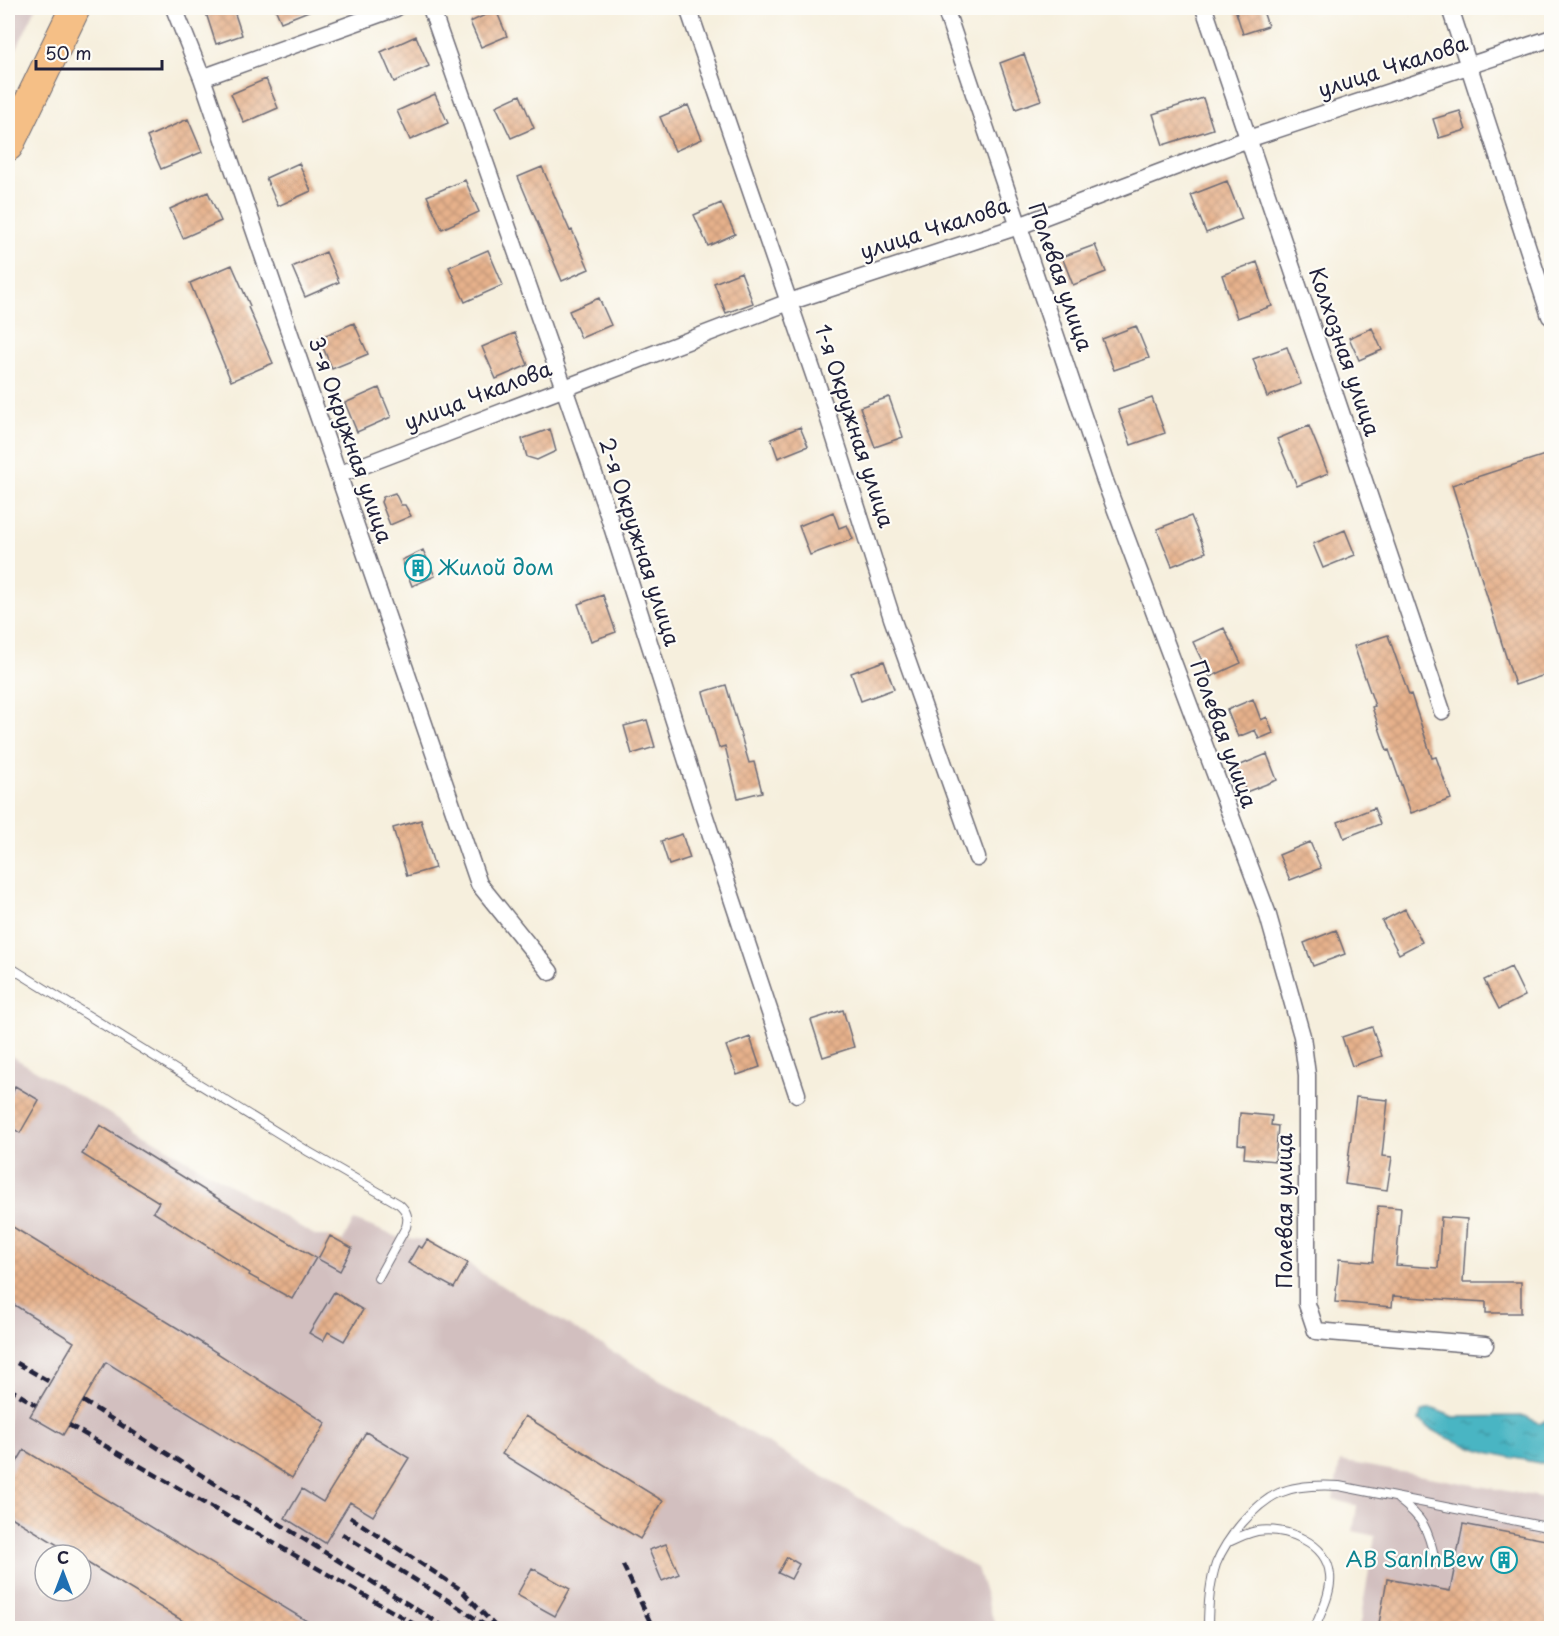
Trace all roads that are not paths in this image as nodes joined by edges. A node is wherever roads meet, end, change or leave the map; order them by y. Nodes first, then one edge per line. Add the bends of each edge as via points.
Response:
1 (75, 8) edge
2 (174, 8) edge
3 (396, 8) edge
4 (431, 8) edge
5 (688, 8) edge
6 (945, 8) edge
7 (1204, 8) edge
8 (1450, 8) edge
9 (1551, 38) edge
10 (1469, 66) junction
11 (202, 78) junction
12 (1248, 139) junction
13 (8, 146) edge
14 (1019, 226) junction
15 (789, 302) junction
16 (1550, 316) edge
17 (562, 388) junction
18 (338, 475) junction
19 (1442, 711) dead end
20 (977, 858) dead end
21 (8, 966) edge
22 (550, 972) dead end
23 (796, 1094) dead end
24 (378, 1278) dead end
25 (1485, 1345) dead end
26 (1394, 1497) junction
27 (1551, 1528) edge
28 (1225, 1544) junction
29 (1436, 1560) dead end
30 (1208, 1629) edge
31 (1315, 1629) edge

1 - 13 highway
2 - 11 street, 3-я Окружная улица
3 - 11 street
4 - 17 street, 2-я Окружная улица
5 - 15 street, 1-я Окружная улица
6 - 14 street, Полевая улица
7 - 12 street, Колхозная улица
8 - 10 street
9 - 10 street, улица Чкалова
10 - 12 street, улица Чкалова
10 - 16 street
11 - 18 street, 3-я Окружная улица
12 - 14 street, улица Чкалова
12 - 19 street, Колхозная улица
14 - 15 street, улица Чкалова
14 - 25 street, Полевая улица via 1105,481 1267,912 1302,1036 1307,1075 1307,1304 1312,1322 1316,1331
15 - 17 street, улица Чкалова
15 - 20 street, 1-я Окружная улица via 892,618
17 - 18 street, улица Чкалова
17 - 23 street, 2-я Окружная улица via 608,514
18 - 22 street, 3-я Окружная улица via 479,884
21 - 24 lane via 399,1204 406,1211 406,1227
26 - 27 lane
26 - 28 lane via 1320,1485 1280,1492 1246,1518
26 - 29 lane via 1423,1522
28 - 30 lane via 1215,1566
28 - 31 lane via 1258,1531 1277,1532 1300,1538 1317,1549 1328,1564 1331,1577

